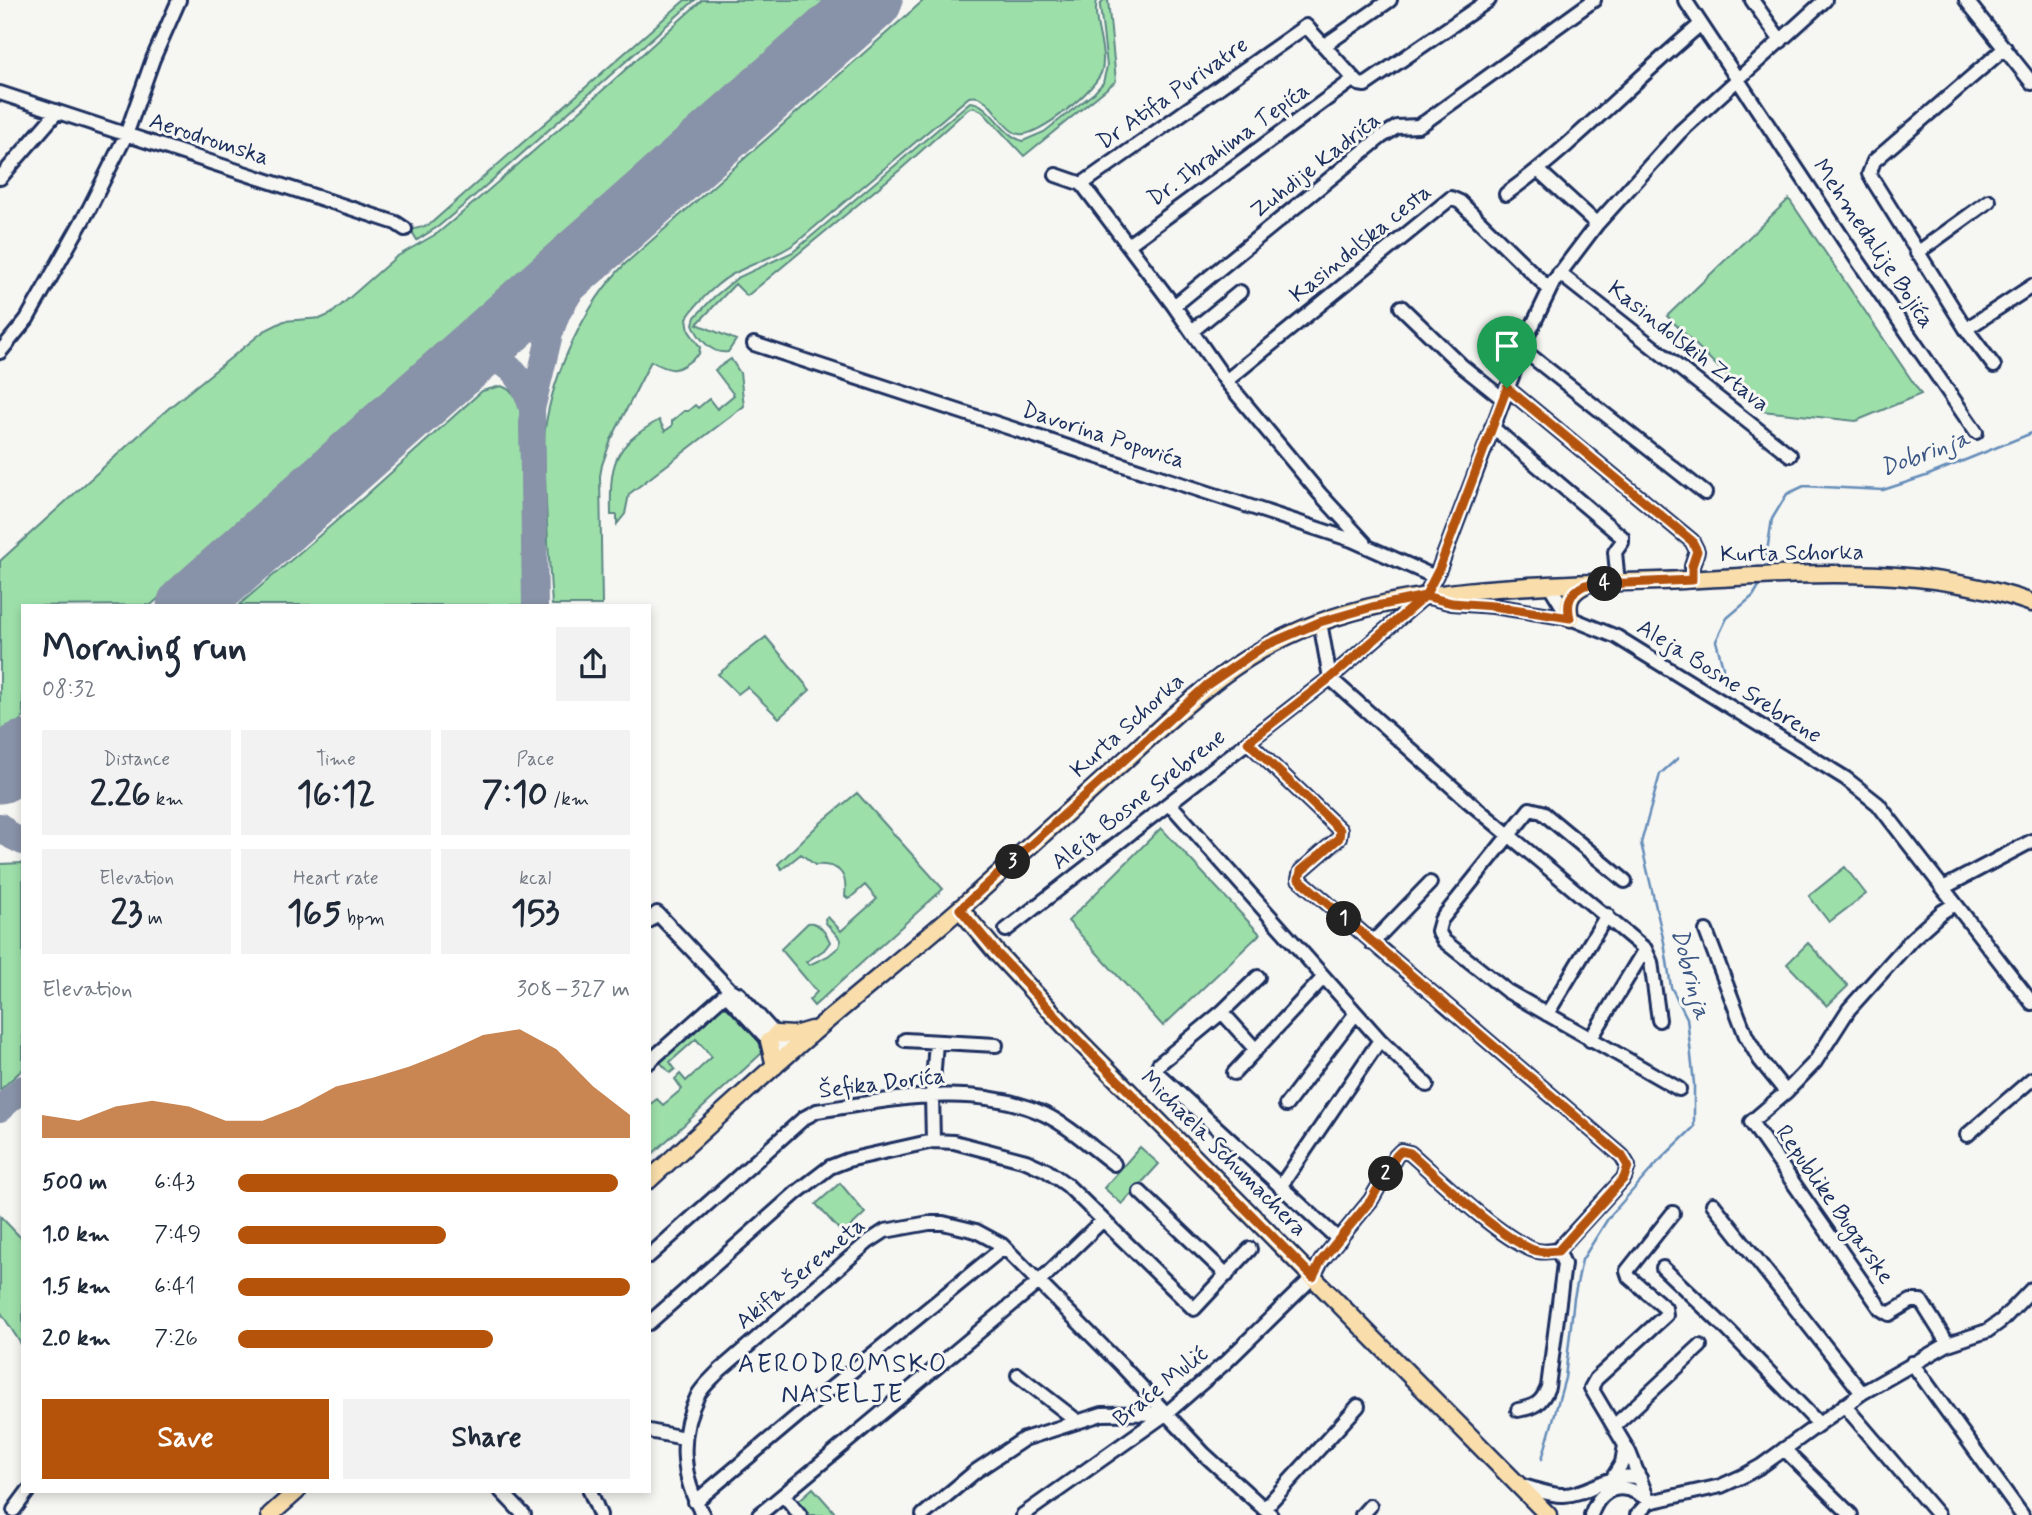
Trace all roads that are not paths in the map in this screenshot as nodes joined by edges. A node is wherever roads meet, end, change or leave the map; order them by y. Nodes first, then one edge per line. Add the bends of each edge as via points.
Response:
1 (179, 0) edge
2 (1390, 0) edge
3 (1489, 0) edge
4 (1594, 0) edge
5 (1685, 0) edge
6 (1752, 0) edge
7 (1825, 0) edge
8 (1966, 0) edge
9 (1701, 24) junction
10 (1781, 41) junction
11 (1325, 45) junction
12 (2005, 48) junction
13 (1354, 79) junction
14 (1737, 79) junction
15 (2032, 83) edge
16 (0, 93) edge
17 (57, 112) junction
18 (126, 135) junction
19 (1538, 170) junction
20 (1056, 175) dead end
21 (0, 178) edge
22 (1082, 184) junction
23 (1506, 194) dead end
24 (1989, 201) dead end
25 (1597, 224) junction
26 (405, 229) dead end
27 (1128, 245) junction
28 (1917, 253) junction
29 (1559, 273) junction
30 (2032, 286) edge
31 (1549, 289) junction
32 (1240, 292) dead end
33 (1174, 306) junction
34 (1401, 307) dead end
35 (1966, 329) junction
36 (1192, 331) junction
37 (754, 344) dead end
38 (1522, 349) junction
39 (0, 352) edge
40 (1994, 366) dead end
41 (1226, 381) junction
42 (1505, 394) junction
43 (1492, 427) junction
44 (1976, 432) dead end
45 (1790, 455) dead end
46 (1705, 493) dead end
47 (1367, 546) junction
48 (1435, 577) junction
49 (1692, 580) junction
50 (1618, 583) junction
51 (1585, 585) junction
52 (1550, 586) junction
53 (1425, 596) junction
54 (2032, 603) edge
55 (1570, 618) junction
56 (1320, 622) junction
57 (1330, 678) junction
58 (1248, 742) junction
59 (1170, 804) junction
60 (1508, 834) junction
61 (2032, 841) edge
62 (1625, 881) dead end
63 (1430, 883) dead end
64 (1943, 888) junction
65 (1955, 904) junction
66 (960, 909) junction
67 (1607, 915) junction
68 (651, 919) edge
69 (1006, 930) dead end
70 (1706, 931) dead end
71 (1372, 943) junction
72 (1645, 948) junction
73 (1324, 976) junction
74 (1258, 977) dead end
75 (730, 990) junction
76 (2032, 1003) edge
77 (1222, 1012) junction
78 (1356, 1013) junction
79 (1547, 1014) junction
80 (1659, 1020) dead end
81 (820, 1027) junction
82 (772, 1038) junction
83 (905, 1040) dead end
84 (1380, 1040) junction
85 (1590, 1040) junction
86 (936, 1042) junction
87 (996, 1045) dead end
88 (1256, 1050) junction
89 (651, 1060) edge
90 (781, 1060) junction
91 (1234, 1073) dead end
92 (2032, 1079) edge
93 (1427, 1085) dead end
94 (1679, 1089) dead end
95 (1786, 1092) junction
96 (932, 1095) junction
97 (1286, 1105) dead end
98 (1967, 1135) dead end
99 (933, 1141) junction
100 (1114, 1164) dead end
101 (651, 1178) edge
102 (1280, 1187) junction
103 (1139, 1192) dead end
104 (1713, 1204) dead end
105 (1673, 1213) dead end
106 (1102, 1222) junction
107 (1339, 1240) junction
108 (1003, 1246) junction
109 (1251, 1250) dead end
110 (1558, 1251) junction
111 (651, 1254) edge
112 (1663, 1268) dead end
113 (1227, 1275) junction
114 (1313, 1277) junction
115 (1040, 1281) junction
116 (2032, 1289) edge
117 (651, 1321) edge
118 (1948, 1343) junction
119 (1700, 1346) dead end
120 (1912, 1363) junction
121 (1018, 1375) dead end
122 (1862, 1392) junction
123 (1844, 1405) junction
124 (1358, 1406) dead end
125 (1518, 1409) dead end
126 (1167, 1413) junction
127 (1076, 1420) junction
128 (1819, 1424) junction
129 (1614, 1426) junction
130 (651, 1431) edge
131 (684, 1438) junction
132 (1625, 1445) junction
133 (1784, 1449) junction
134 (1640, 1478) junction
135 (1616, 1483) junction
136 (1518, 1484) junction
137 (27, 1493) edge
138 (295, 1493) edge
139 (503, 1493) edge
140 (591, 1493) edge
141 (784, 1494) junction
142 (695, 1502) junction
143 (1649, 1502) junction
144 (14, 1510) dead end
145 (1267, 1512) edge
146 (270, 1515) edge
147 (524, 1515) edge
148 (600, 1515) edge
149 (703, 1515) edge
150 (760, 1515) edge
151 (800, 1515) edge
152 (923, 1515) edge
153 (1023, 1515) edge
154 (1548, 1515) edge
155 (1591, 1515) edge
156 (1637, 1515) edge
157 (1851, 1515) edge
158 (1938, 1515) edge
159 (2022, 1515) edge

1 - 18 street
2 - 11 street
3 - 13 street, Dr. Ibrahima Tepića via 1366,85
4 - 33 street, Zuhdije Kadrića via 1425,122 1397,127 1381,137
5 - 9 street
6 - 10 street
7 - 10 street
8 - 12 street
9 - 14 street
9 - 19 street
10 - 14 street
11 - 13 street
11 - 22 street, Dr Atifa Purivatre via 1306,26
12 - 15 street
12 - 28 street, Mehmedalije Bojića via 1869,168 1870,179
13 - 27 street, Dr. Ibrahima Tepića
14 - 25 street via 1680,132
14 - 44 street, Mehmedalije Bojića
16 - 17 street, Aerodromska
17 - 18 street, Aerodromska
17 - 21 street
18 - 26 street, Aerodromska
18 - 39 street via 27,318
19 - 23 street
19 - 25 street
20 - 22 street
22 - 27 street
24 - 28 street, Mehmedalije Bojića
25 - 29 street
27 - 33 street
28 - 35 street, Mehmedalije Bojića
29 - 31 street
29 - 45 street, Kasindolskih Zrtava
30 - 35 street, Mehmedalije Bojića
31 - 38 street
31 - 41 street, Kasindolska cesta via 1451,198
32 - 36 street
33 - 36 street
34 - 42 street via 1462,366
35 - 40 street, Mehmedalije Bojića
36 - 41 street
37 - 47 street, Davorina Popovića
38 - 42 street
38 - 46 street
41 - 47 street
42 - 43 street
42 - 49 street via 1692,541 1697,551
43 - 48 street
43 - 50 street via 1622,537 1615,552
47 - 48 street, Davorina Popovića
48 - 53 street
49 - 50 main road, Kurta Schorka
49 - 54 main road, Kurta Schorka via 1860,575 1929,579
50 - 51 main road, Kurta Schorka
51 - 52 main road, Kurta Schorka
51 - 55 main road via 1569,599
52 - 53 main road, Kurta Schorka
52 - 55 street
53 - 55 street, Aleja Bosne Srebrene
53 - 56 main road, Kurta Schorka
53 - 57 street, Aleja Bosne Srebrene
55 - 64 street, Aleja Bosne Srebrene via 1617,637 1844,778 1878,804
56 - 57 street
56 - 66 main road, Kurta Schorka via 1264,646 1207,685
57 - 58 street, Aleja Bosne Srebrene
57 - 60 street
58 - 59 street, Aleja Bosne Srebrene
58 - 71 street via 1340,830 1339,838 1298,877
59 - 69 street, Aleja Bosne Srebrene
59 - 73 street
60 - 62 street via 1527,811 1538,810
60 - 67 street
60 - 79 street via 1441,920 1438,931 1444,941 1507,991
61 - 64 street
63 - 71 street
64 - 65 street, Aleja Bosne Srebrene
65 - 76 street, Aleja Bosne Srebrene
65 - 95 street, Republike Bugarske via 1912,939 1881,973 1839,1022 1815,1062
66 - 81 main road, Kurta Schorka
66 - 114 main road, Michaela Schumachera via 1077,1039
67 - 72 street
67 - 79 street
68 - 75 street via 657,913
70 - 95 street via 1746,1036
71 - 110 street via 1626,1161 1624,1178
72 - 80 street
72 - 85 street
73 - 78 street
73 - 88 street
74 - 77 street
75 - 82 street via 732,1000
75 - 89 street
77 - 88 street
77 - 102 street via 1159,1064 1156,1072
78 - 84 street
78 - 97 street
79 - 85 street
81 - 82 main road
81 - 90 main road, Kurta Schorka
82 - 90 main road
83 - 86 street, Šefika Dorića
84 - 93 street
84 - 102 street
85 - 94 street
86 - 87 street, Šefika Dorića
86 - 96 street
88 - 91 street
90 - 101 main road, Kurta Schorka
92 - 98 street
95 - 118 street, Republike Bugarske via 1751,1122 1881,1309 1889,1314 1911,1301 1921,1301
96 - 99 street
96 - 100 street, Šefika Dorića via 976,1097 1031,1109 1074,1133
96 - 111 street, Šefika Dorića via 817,1111 804,1118
99 - 106 street via 978,1146 1046,1170
99 - 117 street via 871,1153 830,1167
102 - 107 street
103 - 113 street
104 - 122 street
105 - 129 street via 1627,1271 1665,1308 1666,1315 1592,1384 1592,1392
106 - 113 street via 1194,1309
106 - 115 street
107 - 110 street, Braće Mulić via 1371,1200 1396,1156 1405,1151 1518,1241 1532,1250
107 - 114 street, Braće Mulić
108 - 115 street, Akifa Šeremeta
108 - 131 street, Akifa Šeremeta via 976,1231 943,1223 885,1231 719,1371 699,1394
108 - 142 street
109 - 113 street
110 - 125 street via 1564,1264 1548,1387 1544,1399
112 - 128 street
114 - 126 street, Braće Mulić
114 - 136 main road, Michaela Schumachera
115 - 126 street, Akifa Šeremeta
115 - 141 street
116 - 118 street via 1987,1331
118 - 120 street
119 - 129 street
120 - 122 street
120 - 159 street
121 - 127 street
122 - 123 street
123 - 128 street
123 - 158 street
124 - 145 street
126 - 127 street via 1102,1414
126 - 145 street, Akifa Šeremeta
126 - 153 street, Braće Mulić
127 - 152 street via 1024,1439
128 - 133 street
129 - 132 street
130 - 131 street
131 - 142 street, Akifa Šeremeta via 683,1454
132 - 134 street
132 - 135 street
133 - 143 street via 1721,1486
133 - 157 street
134 - 135 street
134 - 143 street
135 - 136 street via 1560,1495
135 - 143 street
135 - 155 street
136 - 154 main road, Michaela Schumachera
137 - 144 street
138 - 146 main road
139 - 147 street
140 - 148 street
141 - 150 street
141 - 151 street
142 - 149 street, Akifa Šeremeta
143 - 156 street

